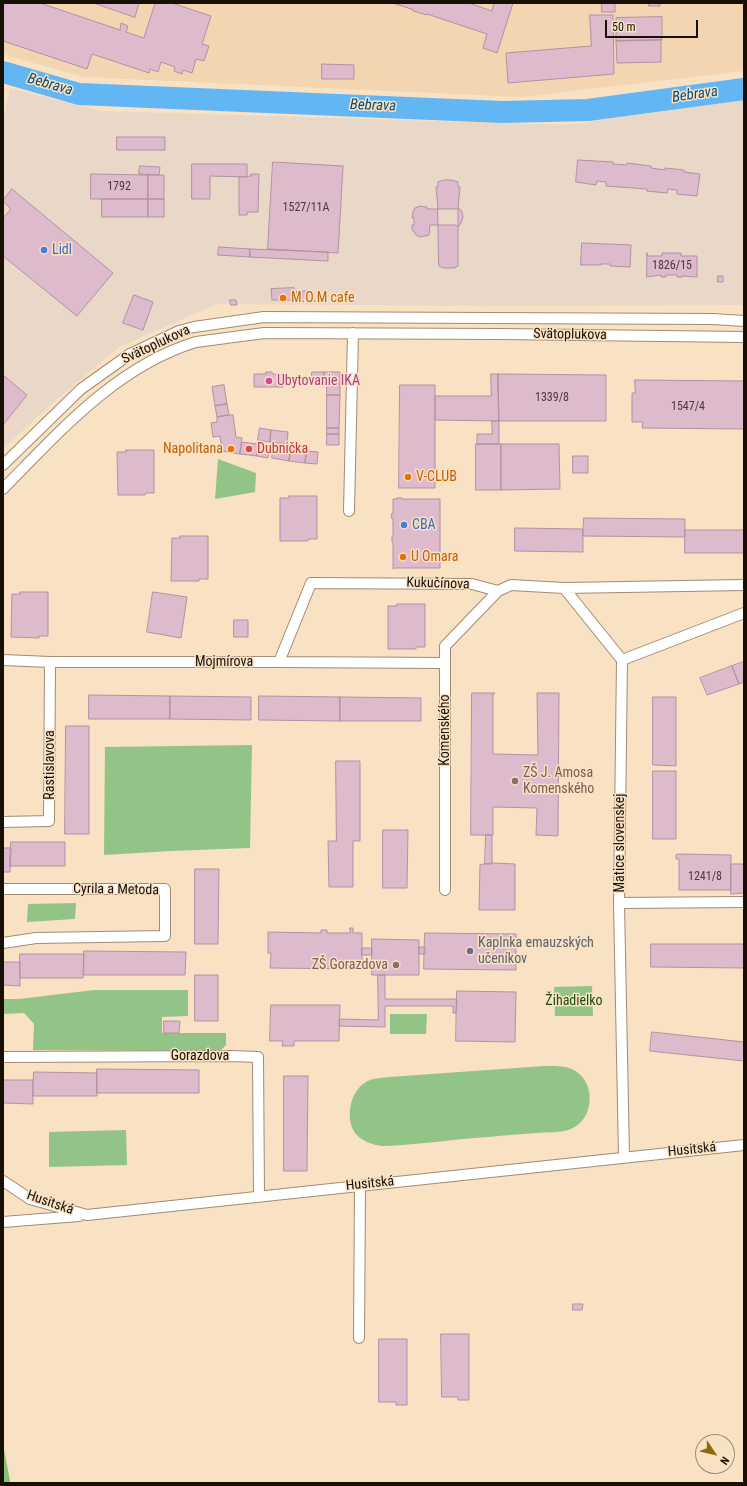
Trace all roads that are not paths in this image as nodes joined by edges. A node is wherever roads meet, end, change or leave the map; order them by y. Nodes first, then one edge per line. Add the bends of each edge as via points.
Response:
1 (396, 317) junction
2 (744, 321) edge
3 (353, 333) junction
4 (396, 333) junction
5 (744, 337) edge
6 (3, 465) edge
7 (3, 489) edge
8 (349, 511) dead end
9 (744, 585) edge
10 (564, 588) junction
11 (498, 591) junction
12 (744, 614) edge
13 (3, 660) edge
14 (622, 660) junction
15 (50, 662) junction
16 (279, 662) junction
17 (445, 663) junction
18 (6, 822) edge
19 (3, 889) edge
20 (445, 890) dead end
21 (744, 902) edge
22 (620, 903) junction
23 (3, 943) edge
24 (3, 1057) edge
25 (744, 1145) edge
26 (624, 1157) junction
27 (3, 1181) edge
28 (360, 1186) junction
29 (259, 1196) junction
30 (87, 1215) junction
31 (3, 1222) edge
32 (359, 1338) dead end

1 - 2 street, Svätoplukova
1 - 4 street
1 - 6 street, Svätoplukova via 264,317 194,327 179,332 130,354 81,389
3 - 4 street, Svätoplukova
3 - 7 street, Svätoplukova via 264,333 185,345 137,368 92,401
3 - 8 street
4 - 5 street, Svätoplukova
9 - 10 street
10 - 11 street via 511,585
10 - 14 street
11 - 16 street, Kukučínova via 472,584 311,582
11 - 17 street, Komenského via 445,646
12 - 14 street
13 - 15 street, Mojmírova
14 - 22 street, Matice slovenskej
15 - 16 street, Mojmírova
15 - 18 street, Rastislavova via 49,822
16 - 17 street, Mojmírova
17 - 20 street, Komenského
19 - 23 street, Cyrila a Metoda via 164,889 165,936 36,938
21 - 22 street
22 - 26 street, Matice slovenskej
24 - 29 street, Gorazdova via 258,1057
25 - 26 street, Husitská
26 - 28 street, Husitská
27 - 30 street, Husitská via 30,1199
28 - 29 street, Husitská
28 - 32 street
29 - 30 street, Husitská
30 - 31 street

